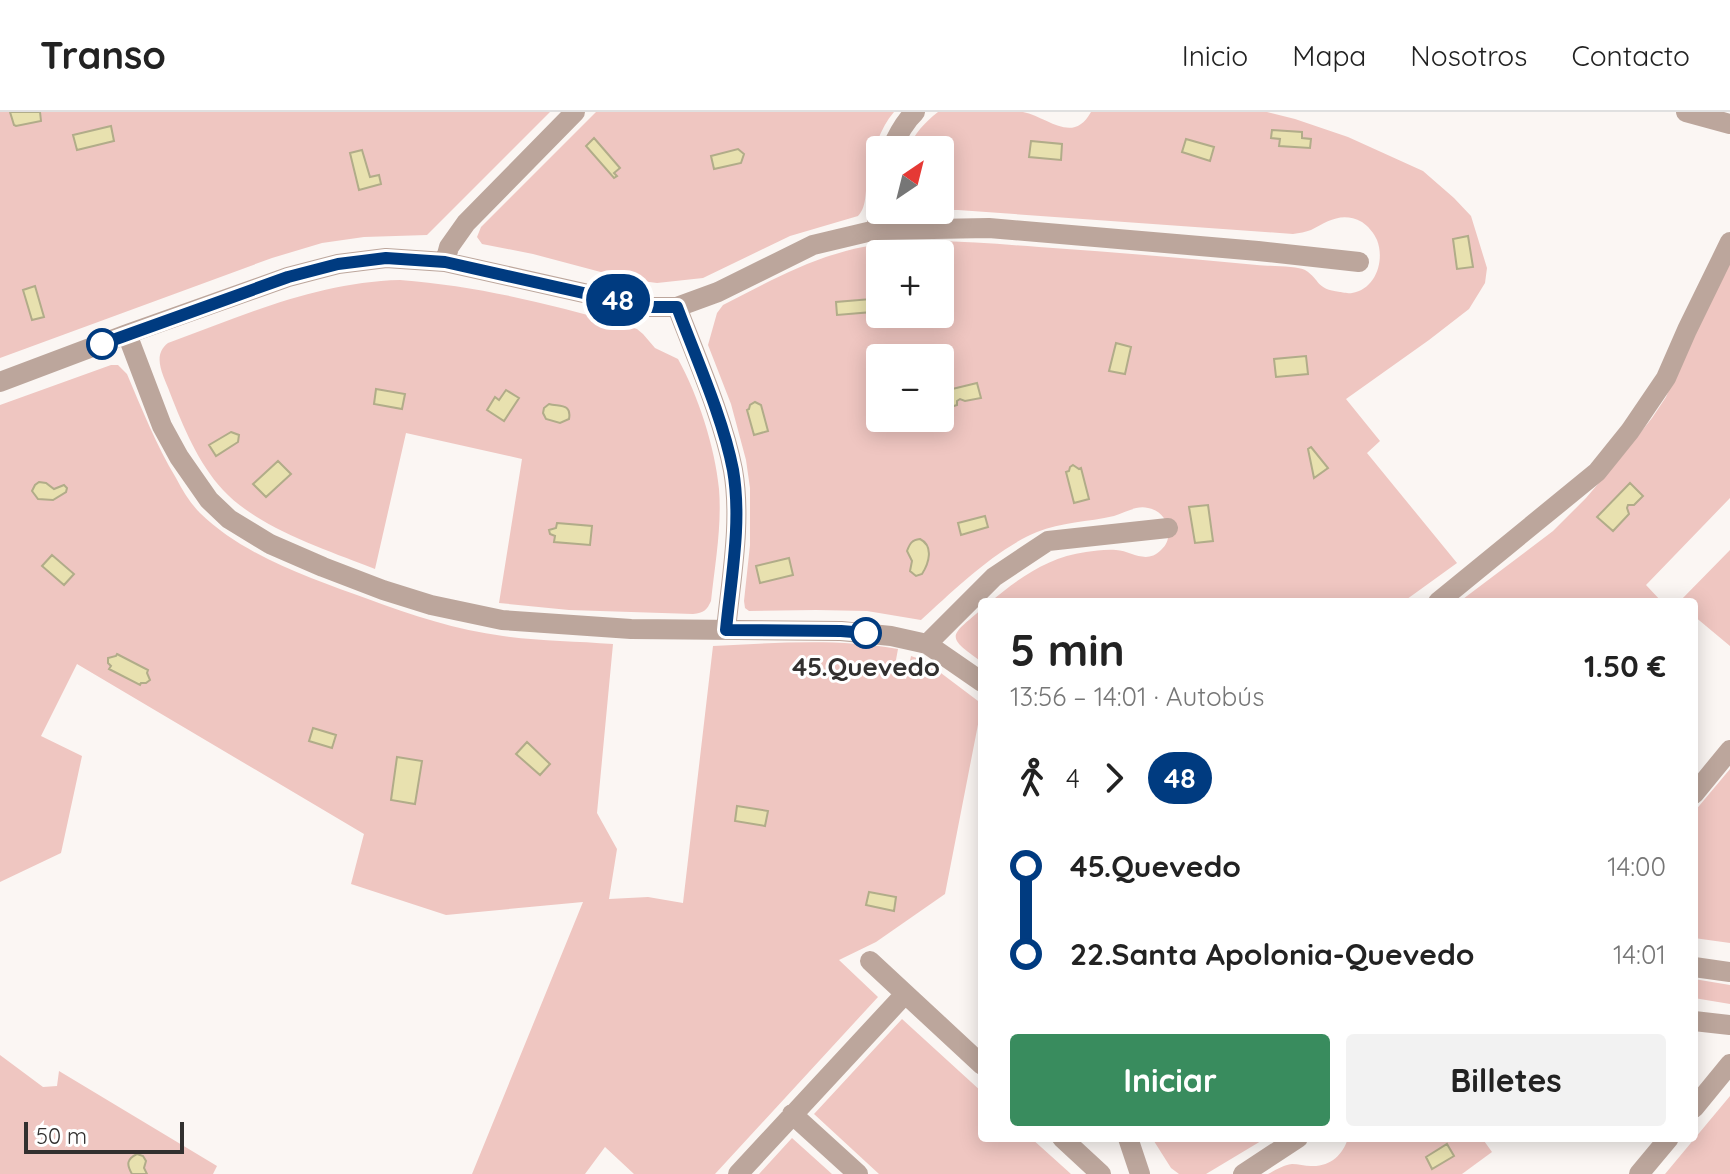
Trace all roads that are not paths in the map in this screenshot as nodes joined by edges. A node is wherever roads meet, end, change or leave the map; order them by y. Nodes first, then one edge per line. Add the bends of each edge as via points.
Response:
1 (575, 112) edge
2 (915, 112) edge
3 (1686, 112) edge
4 (1730, 124) edge
5 (897, 136) edge
6 (877, 224) edge
7 (876, 230) junction
8 (1730, 242) edge
9 (445, 262) junction
10 (1359, 262) dead end
11 (677, 307) junction
12 (127, 334) junction
13 (0, 382) edge
14 (1168, 528) dead end
15 (1443, 598) edge
16 (726, 630) junction
17 (927, 644) junction
18 (978, 679) edge
19 (1730, 750) edge
20 (1698, 789) edge
21 (870, 961) dead end
22 (1698, 968) edge
23 (1730, 972) edge
24 (905, 994) junction
25 (1698, 1021) edge
26 (1730, 1025) edge
27 (978, 1061) edge
28 (1730, 1064) edge
29 (1698, 1103) edge
30 (792, 1114) junction
31 (1066, 1142) edge
32 (1129, 1142) edge
33 (1292, 1142) edge
34 (1666, 1142) edge
35 (738, 1174) edge
36 (858, 1174) edge
37 (1101, 1174) edge
38 (1140, 1174) edge
39 (1243, 1174) edge
40 (1639, 1174) edge

1 - 9 street via 466,223
2 - 5 street
3 - 4 street
6 - 7 street
7 - 10 street via 989,228
7 - 11 street via 813,245
8 - 15 street via 1666,378 1597,472
9 - 11 street via 646,307
9 - 12 street via 386,258 338,264
11 - 16 street via 733,471 736,515
12 - 13 street
12 - 16 street via 179,457 209,500 270,544 383,590 502,620
14 - 17 street via 1048,541 994,577
16 - 17 street via 841,631
17 - 18 street
19 - 20 street
21 - 24 street
22 - 23 street
24 - 27 street
24 - 30 street
25 - 26 street
28 - 29 street
30 - 35 street
30 - 36 street
31 - 37 street
32 - 38 street
33 - 39 street
34 - 40 street

